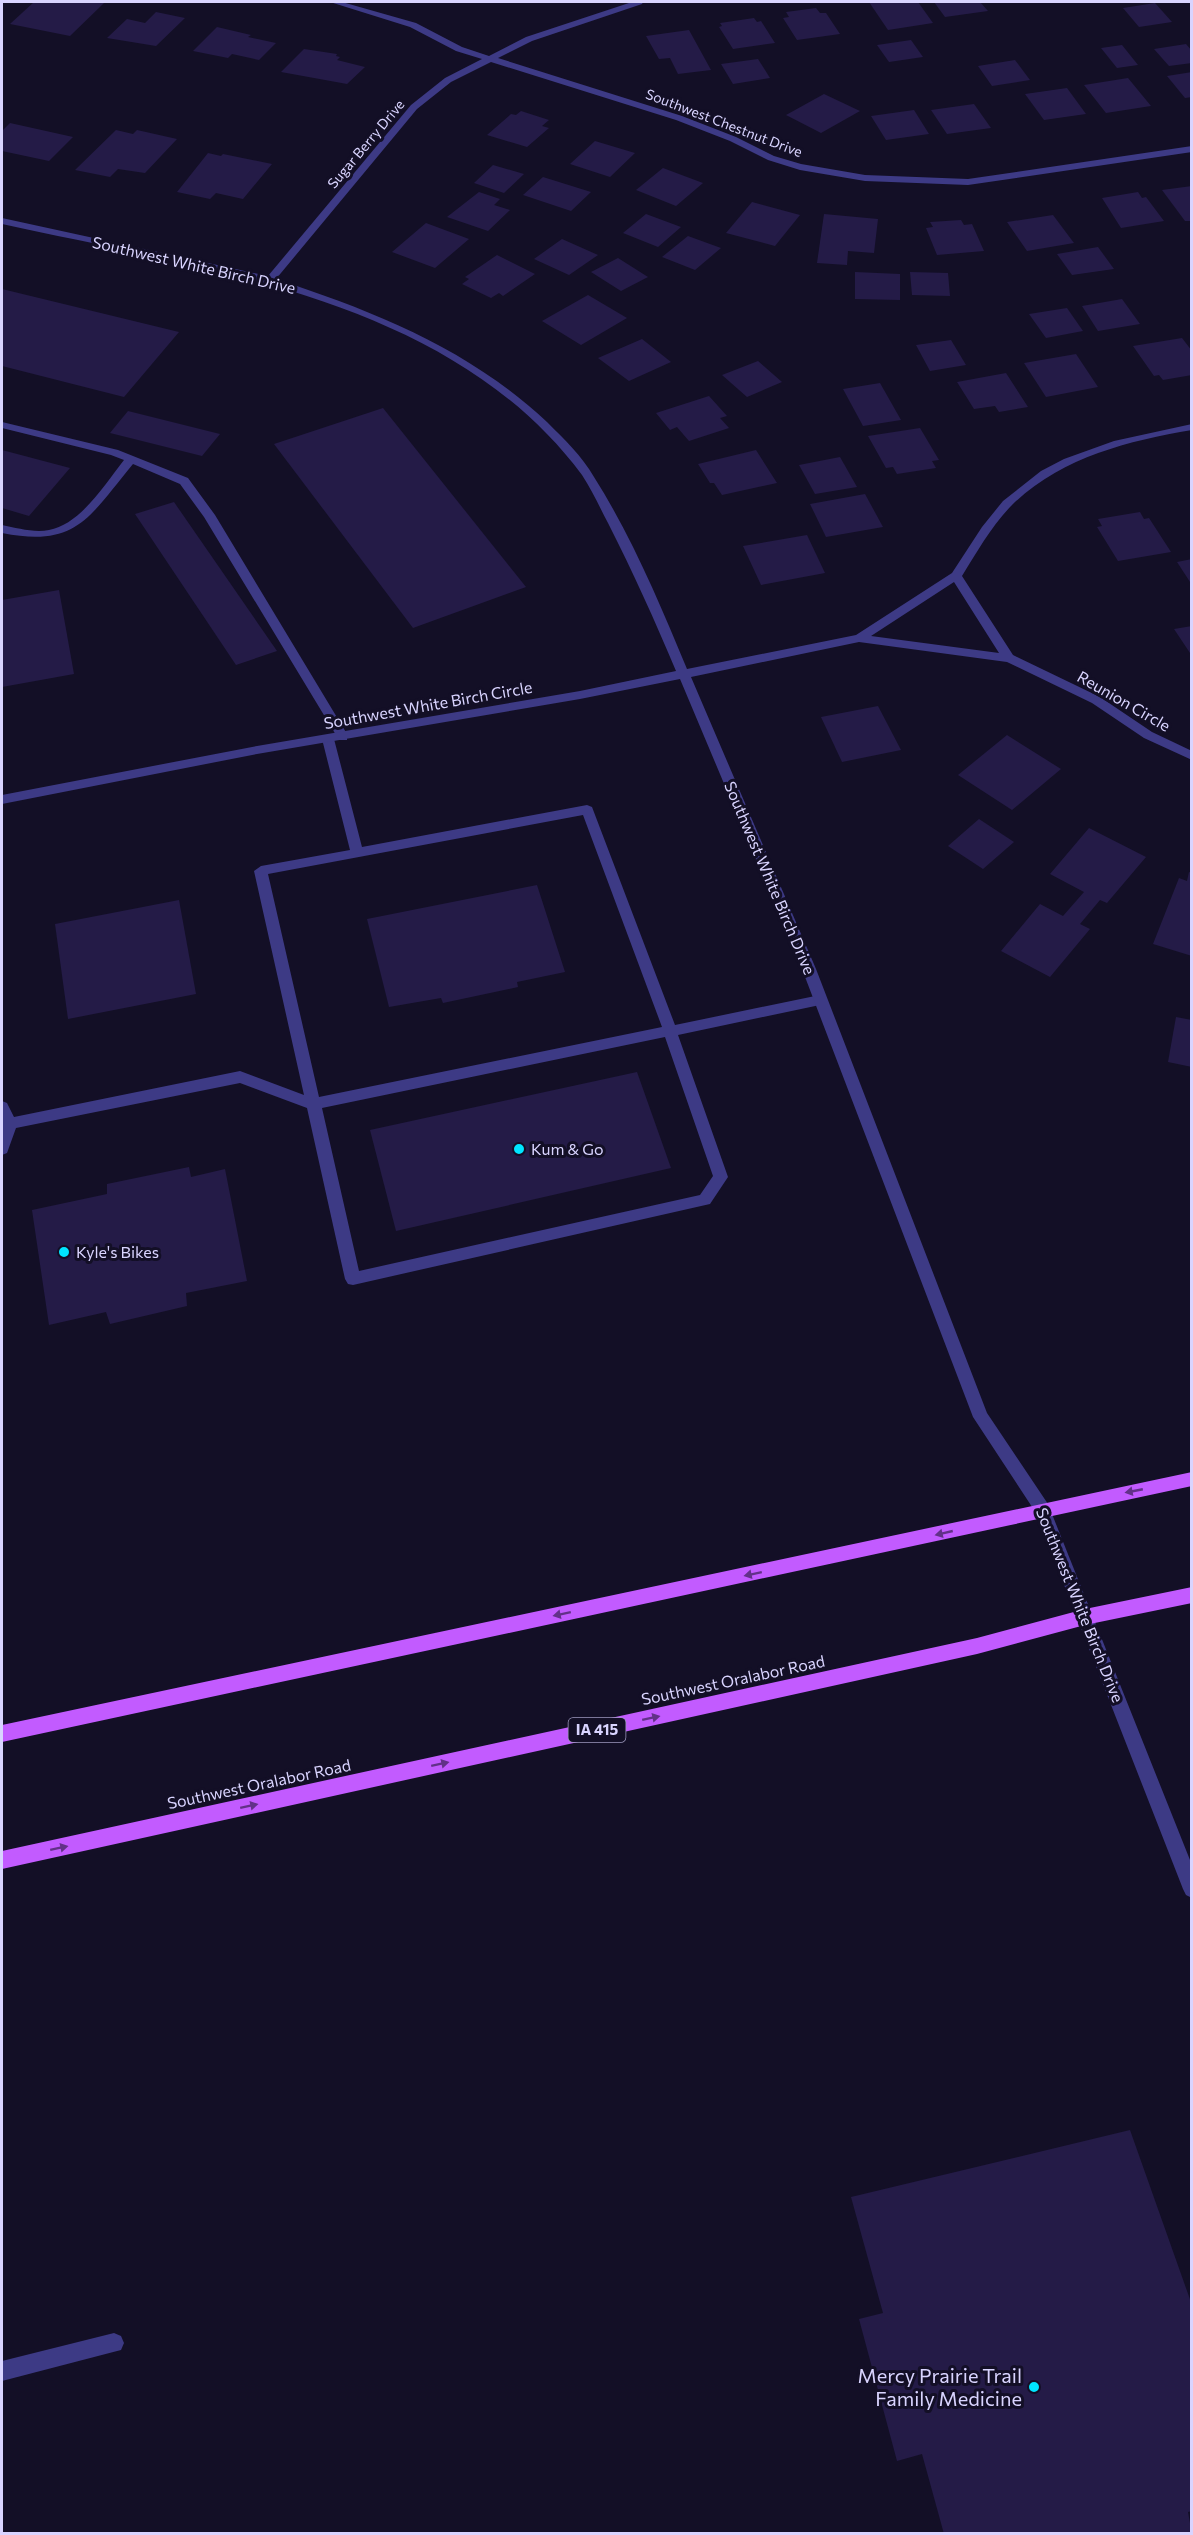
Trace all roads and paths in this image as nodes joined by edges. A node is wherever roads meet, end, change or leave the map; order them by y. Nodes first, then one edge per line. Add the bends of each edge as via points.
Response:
1 (334, 2) edge
2 (639, 2) edge
3 (492, 58) junction
4 (1191, 149) edge
5 (2, 221) edge
6 (270, 280) junction
7 (2, 425) edge
8 (1191, 428) edge
9 (131, 459) junction
10 (2, 529) edge
11 (956, 576) junction
12 (859, 638) junction
13 (1009, 658) junction
14 (683, 673) junction
15 (343, 736) junction
16 (328, 739) junction
17 (1191, 756) edge
18 (2, 800) edge
19 (357, 853) junction
20 (820, 1000) junction
21 (669, 1030) junction
22 (313, 1104) junction
23 (2, 1107) edge
24 (9, 1124) junction
25 (2, 1149) edge
26 (1191, 1479) edge
27 (1042, 1509) junction
28 (1191, 1595) edge
29 (1085, 1617) junction
30 (2, 1734) edge
31 (2, 1860) edge
32 (1191, 1889) edge
33 (114, 2343) dead end
34 (2, 2371) edge

1 - 3 street, Southwest Chestnut Drive via 413,25 459,49
2 - 3 street, Sugar Berry Drive via 528,39
3 - 4 street, Southwest Chestnut Drive via 679,118 771,158 865,178 968,182
3 - 6 street, Sugar Berry Drive via 448,80 414,107
5 - 6 street, Southwest White Birch Drive
6 - 14 street, Southwest White Birch Drive via 350,307 415,335 477,372 548,429 589,477 608,510 644,581
7 - 9 street
8 - 11 street via 1111,445 1046,472 1008,502
9 - 10 street via 88,511 56,533 38,535
9 - 15 street via 184,481 209,515
11 - 12 street, Southwest White Birch Circle
11 - 13 street
12 - 13 street, Southwest White Birch Circle
12 - 14 street, Southwest White Birch Circle
13 - 17 street, Reunion Circle via 1096,700 1148,735
14 - 15 street, Southwest White Birch Circle
14 - 20 street, Southwest White Birch Drive
15 - 16 street, Southwest White Birch Circle
16 - 18 street, Southwest White Birch Circle
16 - 19 street
19 - 21 street via 587,810
19 - 22 street via 261,871
20 - 21 street
20 - 27 street, Southwest White Birch Drive via 981,1418
21 - 22 street
21 - 22 street via 721,1177 705,1200 353,1279
22 - 24 street via 240,1077
23 - 24 street
24 - 25 street
26 -> 27 main road
27 - 29 street, Southwest White Birch Drive
27 -> 30 main road
28 - 29 main road, Southwest Oralabor Road / IA 415
31 -> 29 main road, Southwest Oralabor Road / IA 415 via 976,1646
29 - 32 street, Southwest White Birch Drive
33 - 34 street

